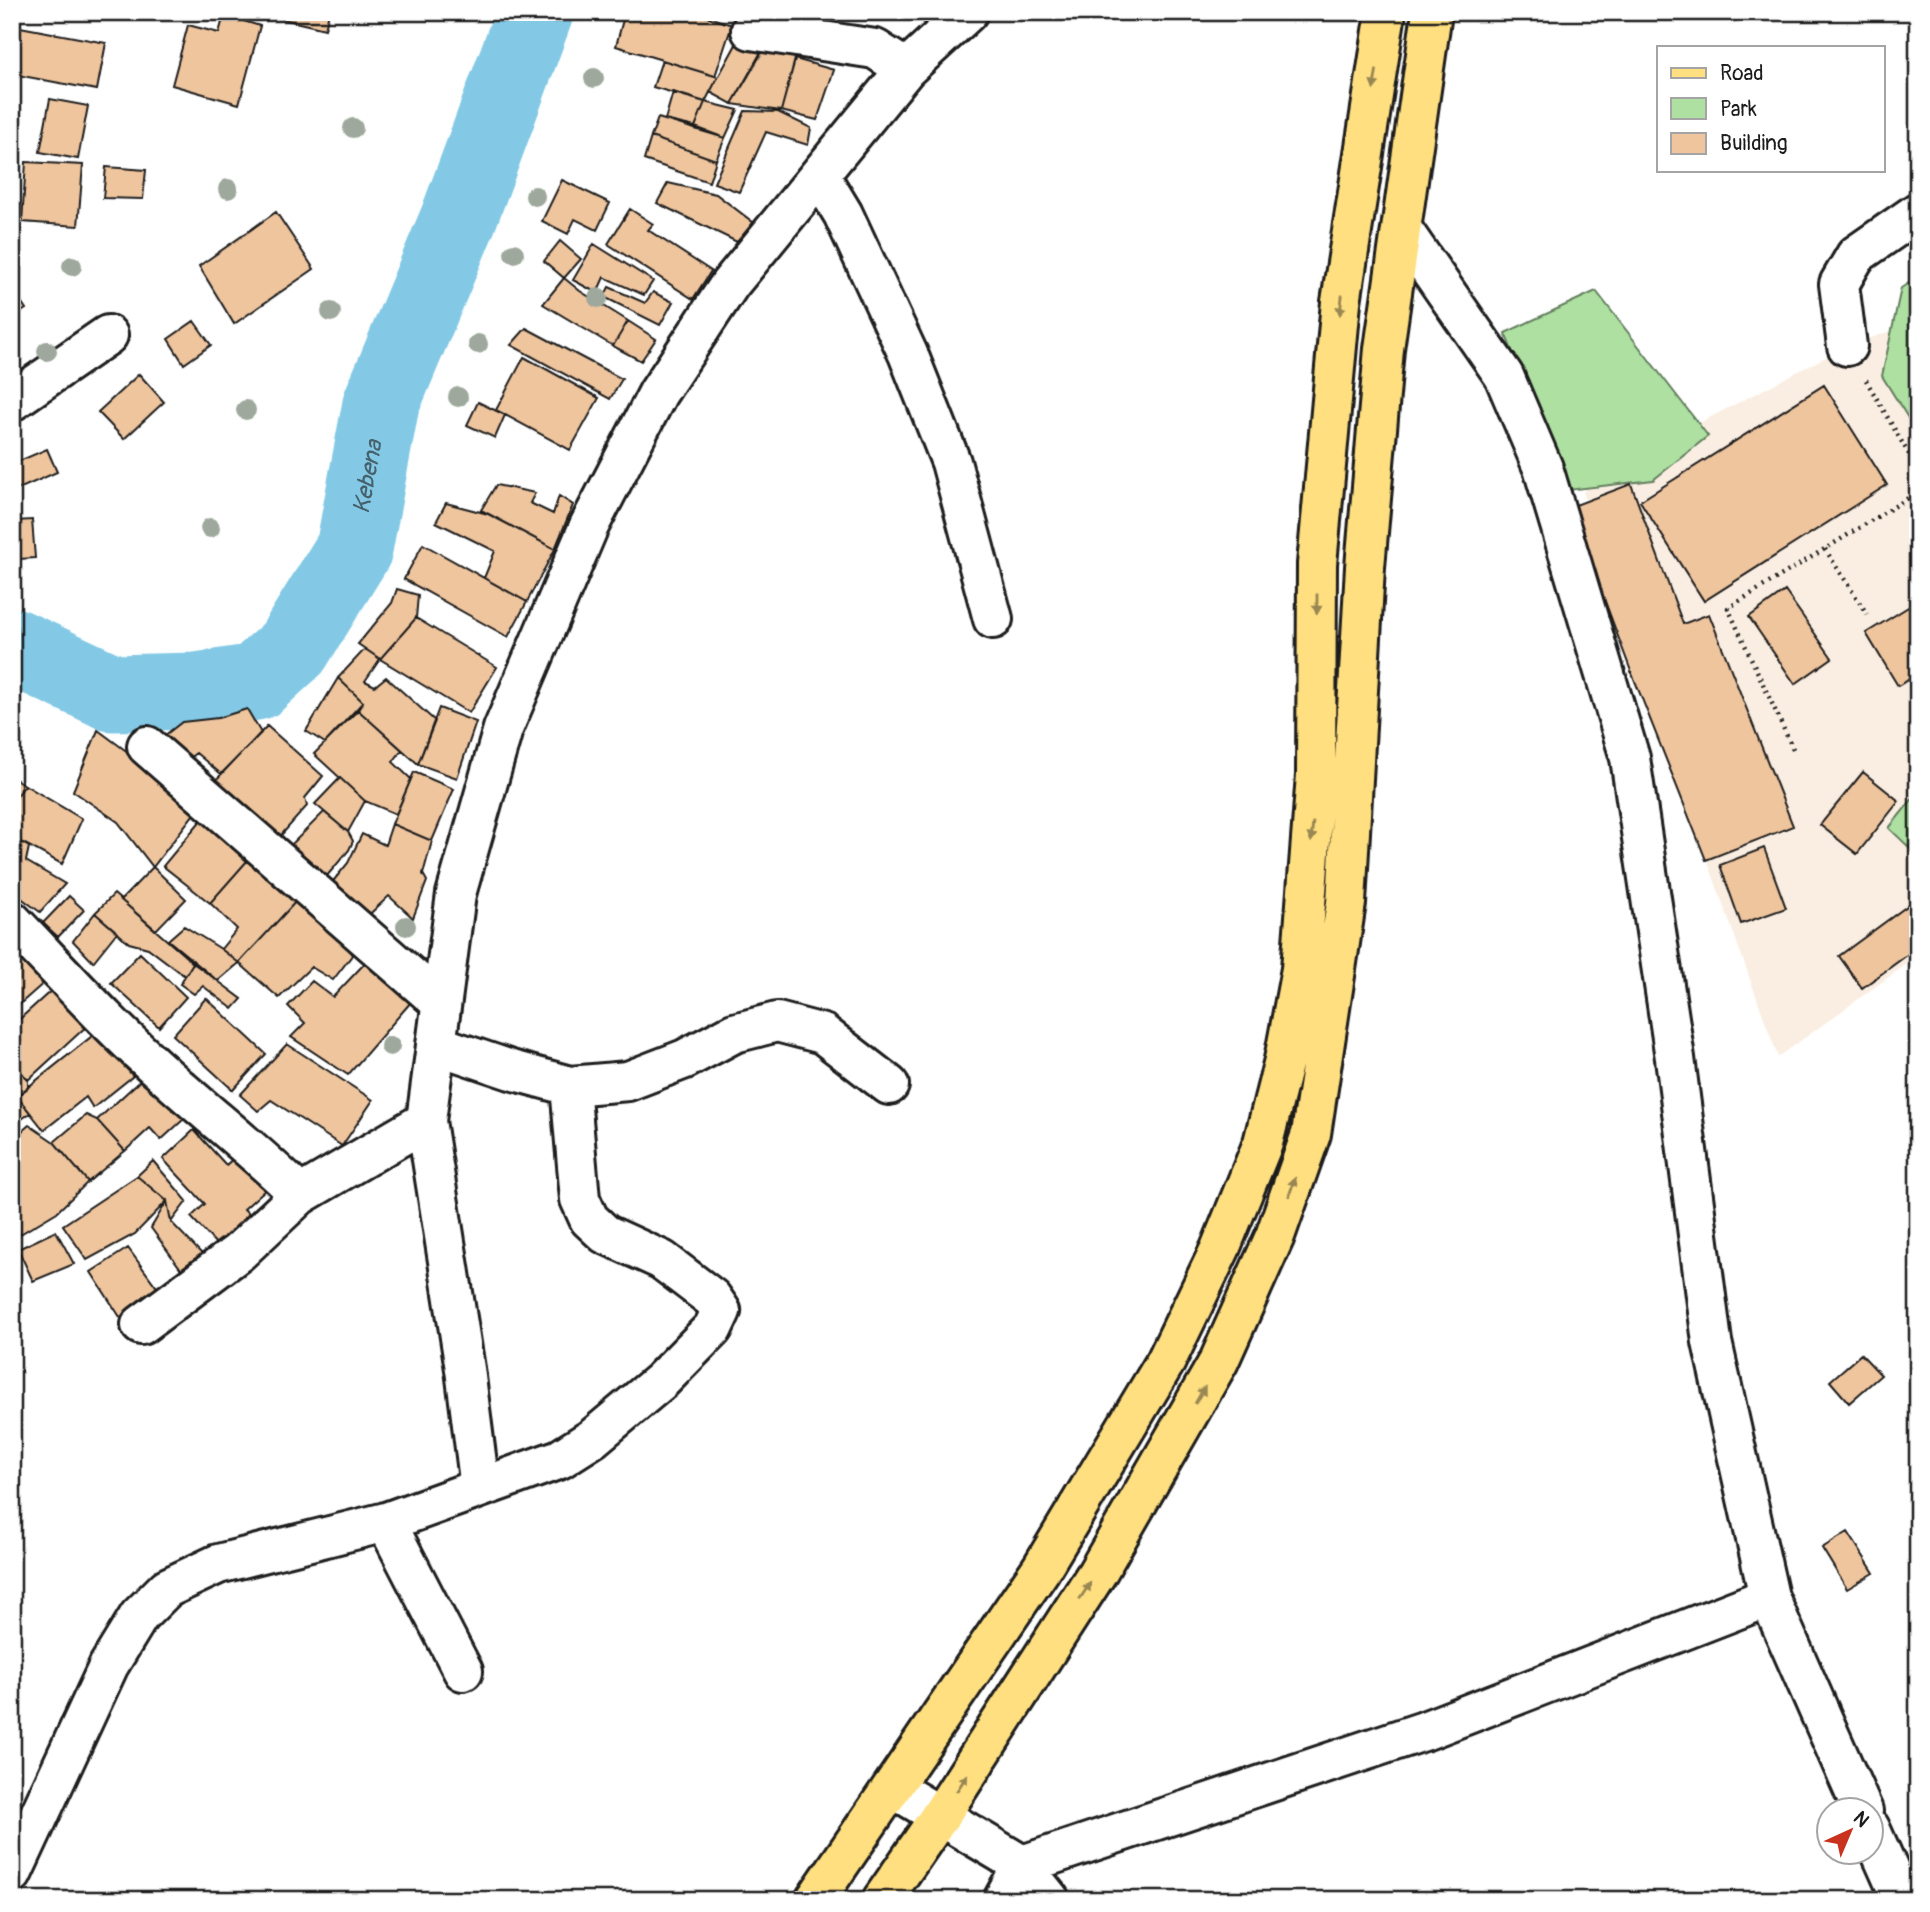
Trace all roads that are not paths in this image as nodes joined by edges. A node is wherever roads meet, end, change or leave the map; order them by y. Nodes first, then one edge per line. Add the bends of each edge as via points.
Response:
1 (968, 12) edge
2 (1386, 12) edge
3 (1432, 12) edge
4 (751, 30) dead end
5 (906, 69) junction
6 (820, 176) junction
7 (1918, 212) edge
8 (1402, 229) junction
9 (108, 335) dead end
10 (1847, 346) road end
11 (12, 401) edge
12 (1317, 564) junction
13 (1365, 567) junction
14 (993, 620) dead end
15 (147, 746) dead end
16 (12, 921) edge
17 (440, 1002) junction
18 (437, 1045) junction
19 (889, 1085) dead end
20 (570, 1086) junction
21 (426, 1121) junction
22 (300, 1195) junction
23 (141, 1325) dead end
24 (480, 1488) junction
25 (386, 1522) junction
26 (1769, 1597) junction
27 (463, 1671) dead end
28 (893, 1788) junction
29 (1857, 1797) edge
30 (940, 1816) junction
31 (1884, 1858) edge
32 (1022, 1865) junction
33 (12, 1874) edge
34 (815, 1900) edge
35 (882, 1900) edge
36 (1003, 1900) edge
37 (1050, 1900) edge
38 (1902, 1900) edge

1 - 5 street
2 -> 12 main road via 1341,302
3 - 8 main road
4 - 5 street via 875,49
5 - 6 street
6 - 14 street via 843,214 908,354 951,462
6 - 17 street via 730,284 657,394 589,526 503,729 456,894
7 - 10 street via 1856,255 1839,284
8 - 13 main road via 1384,349
8 - 26 street via 1504,376 1528,430 1630,758 1713,1342
9 - 11 street
12 - 13 main road
12 -> 28 main road via 1316,775 1301,969 1263,1143 1220,1249 1166,1361 1041,1569
30 -> 13 main road via 1097,1573 1219,1361 1275,1236 1311,1134 1346,903
15 - 17 street
16 - 22 street via 159,1070
17 - 18 street
18 - 20 street
18 - 21 street
19 - 20 street via 823,1034 777,1022 734,1033 628,1082
20 - 24 street via 580,1199 589,1219 605,1234 662,1261 712,1298 721,1311 713,1328 661,1381 593,1438 560,1459
21 - 22 street
21 - 24 street
22 - 23 street via 239,1252
24 - 25 street
25 - 27 street
25 - 33 street via 218,1564 167,1588 139,1616 109,1665
26 - 29 street
26 - 32 street via 1424,1731
28 - 30 street
28 - 34 main road
30 - 32 street
30 - 35 main road
31 - 38 street
32 - 36 street
32 - 37 street

